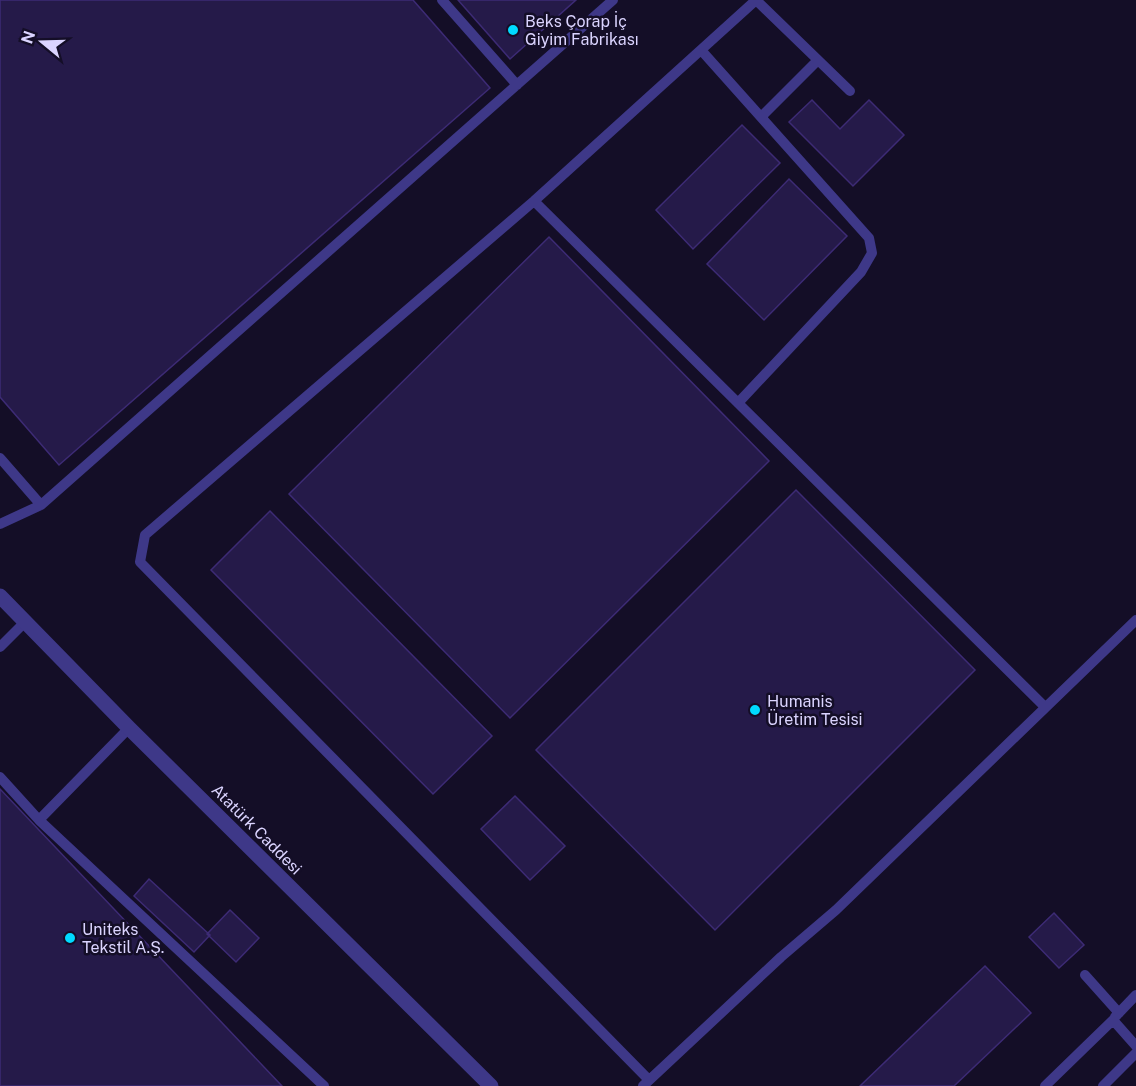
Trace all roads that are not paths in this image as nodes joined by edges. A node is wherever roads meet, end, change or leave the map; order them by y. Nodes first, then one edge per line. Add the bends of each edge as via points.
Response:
1 (442, 0) edge
2 (613, 0) edge
3 (701, 50) junction
4 (818, 60) junction
5 (516, 85) junction
6 (850, 91) dead end
7 (761, 117) junction
8 (534, 201) junction
9 (738, 403) junction
10 (0, 458) edge
11 (41, 505) junction
12 (0, 524) edge
13 (0, 596) edge
14 (1136, 620) edge
15 (25, 622) junction
16 (0, 647) edge
17 (1045, 707) junction
18 (129, 728) junction
19 (0, 777) edge
20 (39, 820) junction
21 (1084, 975) dead end
22 (1136, 995) edge
23 (1116, 1016) junction
24 (1136, 1046) edge
25 (1136, 1053) edge
26 (646, 1083) edge
27 (324, 1086) edge
28 (491, 1086) edge
29 (1045, 1086) edge
30 (1103, 1086) edge

1 - 5 lane
2 - 5 lane
3 - 4 lane via 756,0
3 - 7 lane
3 - 8 lane
4 - 6 lane
4 - 7 lane
5 - 11 lane
7 - 9 lane via 869,238 872,253 861,272
8 - 9 lane
8 - 26 lane via 145,535 140,562
9 - 17 lane
10 - 11 lane
11 - 12 lane
13 - 15 street, Atatürk Caddesi
14 - 17 lane
15 - 16 lane
15 - 18 street, Atatürk Caddesi
17 - 26 lane via 836,910
18 - 20 lane
18 - 28 street, Atatürk Caddesi
19 - 20 lane
20 - 27 lane
21 - 23 lane
22 - 23 lane
23 - 24 lane
23 - 29 lane
25 - 30 lane

